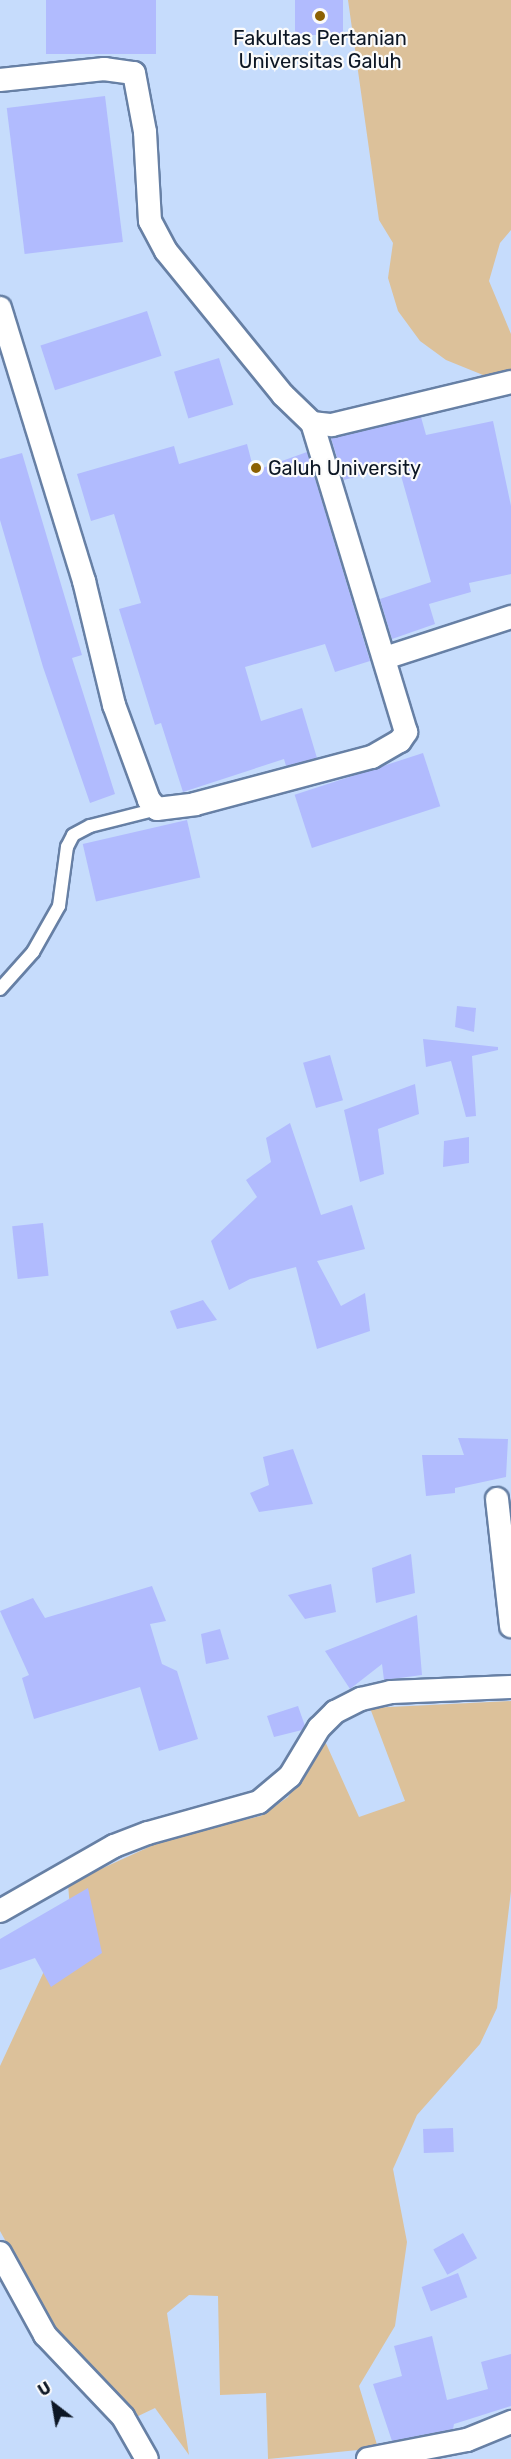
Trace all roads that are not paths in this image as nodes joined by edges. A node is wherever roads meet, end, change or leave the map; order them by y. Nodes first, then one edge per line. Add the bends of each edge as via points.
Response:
1 (0, 80) edge
2 (0, 308) edge
3 (511, 382) edge
4 (312, 423) junction
5 (511, 616) edge
6 (384, 658) junction
7 (157, 809) junction
8 (0, 989) edge
9 (497, 1499) dead end
10 (511, 1626) edge
11 (511, 1687) edge
12 (0, 1911) edge
13 (0, 2253) edge
14 (511, 2422) edge
15 (147, 2459) edge
16 (368, 2459) edge

1 - 4 street via 104,69 134,73 145,132 150,222 166,250 284,395
2 - 7 street via 84,581 114,705 149,800
3 - 4 street via 332,425
4 - 6 street
5 - 6 street
6 - 7 street via 406,732 400,741 372,757 195,804
7 - 8 lane via 90,826 73,835 67,848 59,906 33,952
9 - 10 street
11 - 12 street via 392,1692 361,1699 335,1712 319,1728 290,1776 259,1802 114,1846
13 - 15 street via 45,2335 123,2417
14 - 16 street via 466,2440

